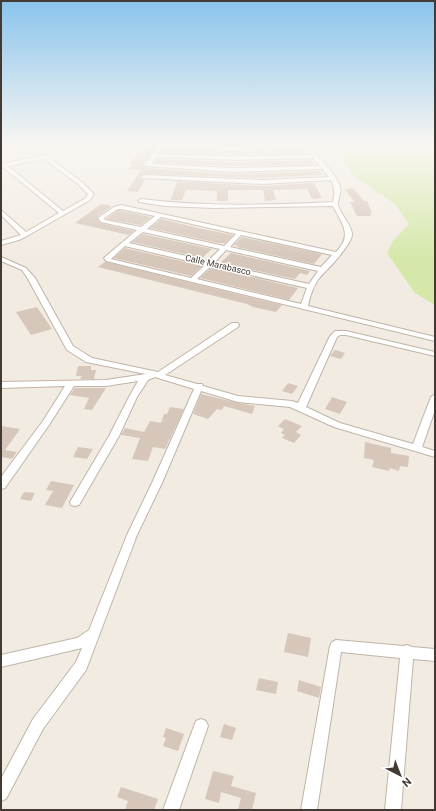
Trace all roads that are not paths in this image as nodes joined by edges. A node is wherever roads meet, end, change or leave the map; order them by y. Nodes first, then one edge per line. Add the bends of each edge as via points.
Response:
1 (23, 183) edge
2 (80, 183) edge
3 (336, 183) edge
4 (141, 201) dead end
5 (335, 204) junction
6 (1, 212) edge
7 (63, 214) junction
8 (160, 215) junction
9 (142, 229) junction
10 (240, 233) junction
11 (25, 235) junction
12 (1, 243) edge
13 (124, 244) junction
14 (226, 247) junction
15 (337, 254) junction
16 (1, 259) edge
17 (209, 263) junction
18 (324, 270) junction
19 (192, 281) junction
20 (311, 287) junction
21 (304, 307) junction
22 (235, 325) dead end
23 (435, 339) edge
24 (435, 354) edge
25 (157, 374) junction
26 (145, 378) junction
27 (72, 383) junction
28 (2, 386) edge
29 (199, 386) junction
30 (435, 397) edge
31 (301, 407) junction
32 (416, 447) junction
33 (435, 454) edge
34 (1, 485) edge
35 (75, 502) dead end
36 (94, 634) junction
37 (407, 651) junction
38 (435, 655) edge
39 (1, 661) edge
40 (201, 726) dead end
41 (1, 794) edge
42 (171, 810) edge
43 (309, 810) edge
44 (393, 810) edge

1 - 7 street
2 - 7 street via 91,194 88,199
3 - 5 street via 339,188
4 - 5 street via 172,205 235,207
5 - 15 street via 348,233 347,241
6 - 11 street
7 - 11 street
8 - 9 street
8 - 9 street via 122,207 101,218 103,221
8 - 10 street
9 - 13 street
9 - 14 street
10 - 14 street
10 - 15 street
11 - 12 street
13 - 17 street, Calle Marabasco
13 - 19 street via 107,258 108,260
14 - 17 street
14 - 18 street
15 - 18 street
16 - 25 street via 24,269 32,278 70,348 78,355 88,360
17 - 19 street
17 - 20 street, Calle Marabasco
18 - 20 street
19 - 21 street
20 - 21 street
21 - 23 street
22 - 25 street
24 - 31 street via 338,333 334,336
25 - 26 street
25 - 29 street
26 - 27 street via 106,383
26 - 35 street
27 - 28 street
27 - 34 street
29 - 31 street via 238,399
29 - 36 street via 132,535
30 - 32 street
31 - 32 street via 337,425
32 - 33 street
36 - 39 street via 80,644
36 - 41 street via 81,666 38,724
37 - 38 street
37 - 43 street via 336,646
37 - 44 street
40 - 42 street

